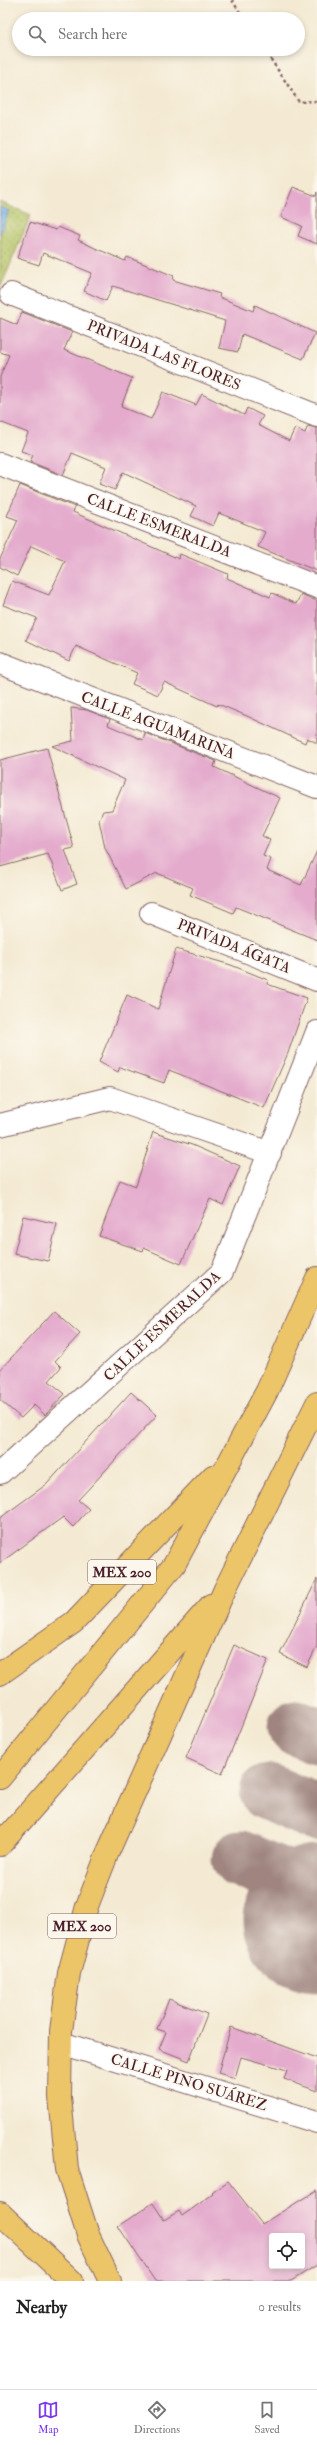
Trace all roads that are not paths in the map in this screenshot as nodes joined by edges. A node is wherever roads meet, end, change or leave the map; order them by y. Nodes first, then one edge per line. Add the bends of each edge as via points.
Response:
1 (11, 294) dead end
2 (317, 416) edge
3 (0, 464) edge
4 (317, 587) edge
5 (0, 663) edge
6 (317, 787) edge
7 (151, 913) dead end
8 (317, 980) edge
9 (317, 1032) edge
10 (0, 1125) edge
11 (270, 1153) junction
12 (317, 1278) edge
13 (317, 1403) edge
14 (232, 1456) junction
15 (0, 1473) edge
16 (225, 1589) junction
17 (0, 1674) edge
18 (0, 1778) edge
19 (0, 1845) edge
20 (61, 2043) junction
21 (317, 2122) edge
22 (0, 2213) edge
23 (72, 2281) edge
24 (110, 2281) edge

1 - 2 street, PRIVADA LAS FLORES
3 - 4 street, CALLE ESMERALDA
5 - 6 street, CALLE AGUAMARINA
7 - 8 street, PRIVADA ÁGATA
9 - 11 street, CALLE ESMERALDA
10 - 11 street via 110,1098
11 - 15 street, CALLE ESMERALDA via 222,1272
12 - 14 main road, MEX 200 via 284,1356
13 - 16 main road, MEX 200
14 - 17 main road, MEX 200 via 74,1622
14 - 18 main road, MEX 200 via 174,1565
16 - 19 main road
16 - 20 main road, MEX 200 via 108,1852 87,1906 69,1973
20 - 21 street, CALLE PINO SUÁREZ
20 - 24 main road, MEX 200 via 60,2097 67,2169 88,2235
22 - 23 main road

